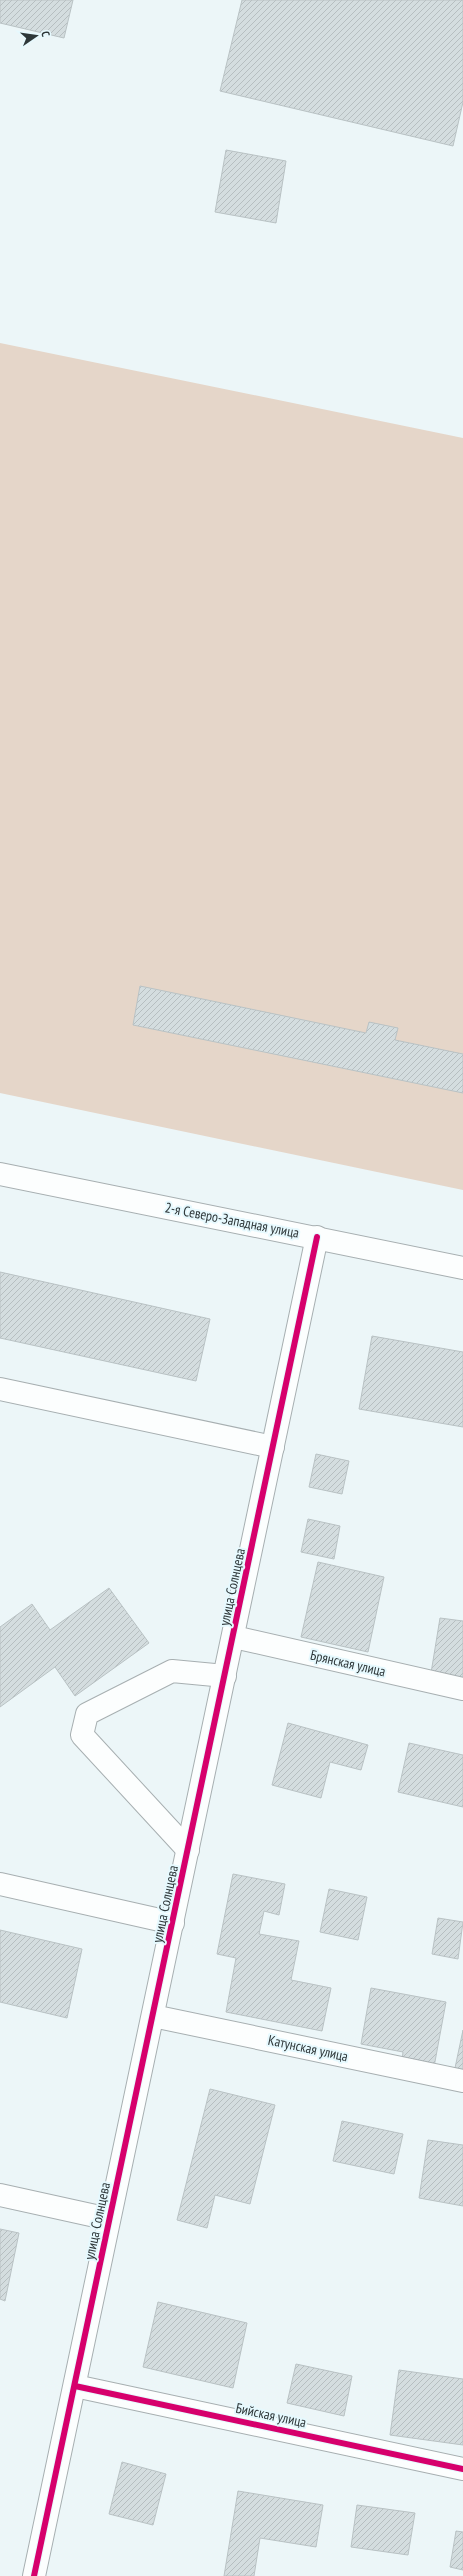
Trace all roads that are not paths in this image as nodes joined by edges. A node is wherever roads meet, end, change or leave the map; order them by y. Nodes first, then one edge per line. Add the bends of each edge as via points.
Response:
1 (0, 1174) edge
2 (317, 1237) junction
3 (463, 1268) edge
4 (0, 1389) edge
5 (273, 1447) junction
6 (234, 1637) junction
7 (225, 1676) junction
8 (463, 1689) edge
9 (188, 1850) junction
10 (0, 1884) edge
11 (173, 1923) junction
12 (153, 2016) junction
13 (463, 2081) edge
14 (0, 2195) edge
15 (109, 2219) junction
16 (75, 2386) junction
17 (463, 2469) edge
18 (34, 2576) edge

1 - 2 street, 2-я Северо-Западная улица
2 - 3 street, 2-я Северо-Западная улица
2 - 5 street, улица Солнцева
4 - 5 street
5 - 6 street, улица Солнцева
6 - 7 street, улица Солнцева
6 - 8 street, Брянская улица
7 - 9 street, улица Солнцева
7 - 9 street via 172,1671 87,1714 82,1735
9 - 11 street, улица Солнцева
10 - 11 street
11 - 12 street, улица Солнцева
12 - 13 street, Катунская улица
12 - 15 street, улица Солнцева
14 - 15 street
15 - 16 street, улица Солнцева
16 - 17 street, Бийская улица
16 - 18 street, улица Солнцева

